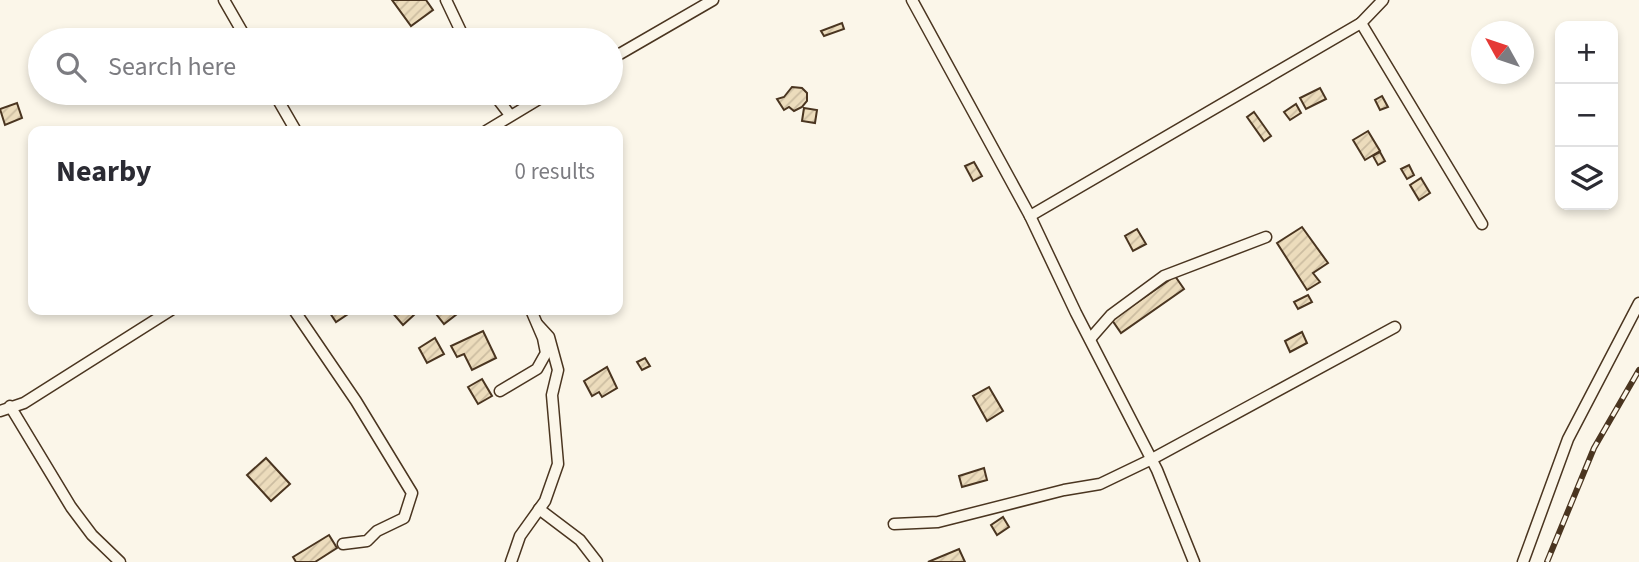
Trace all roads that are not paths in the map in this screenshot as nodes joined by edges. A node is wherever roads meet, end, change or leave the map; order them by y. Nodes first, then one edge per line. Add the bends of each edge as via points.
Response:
1 (224, 0) edge
2 (446, 0) edge
3 (713, 0) edge
4 (912, 0) edge
5 (1383, 0) edge
6 (1361, 23) junction
7 (240, 28) edge
8 (459, 28) edge
9 (623, 53) edge
10 (281, 105) edge
11 (502, 105) edge
12 (529, 105) edge
13 (510, 116) junction
14 (293, 126) edge
15 (494, 126) edge
16 (1030, 216) junction
17 (1482, 224) dead end
18 (1266, 237) dead end
19 (1639, 303) edge
20 (164, 315) edge
21 (297, 315) edge
22 (533, 315) edge
23 (537, 325) junction
24 (1395, 327) dead end
25 (1090, 339) junction
26 (500, 391) dead end
27 (5, 409) edge
28 (1152, 459) junction
29 (539, 509) junction
30 (894, 524) dead end
31 (343, 544) dead end
32 (120, 562) edge
33 (511, 562) edge
34 (597, 562) edge
35 (1194, 562) edge
36 (1523, 562) edge

1 - 7 street
2 - 8 street
3 - 9 street
4 - 16 street
5 - 6 street
6 - 16 street
6 - 17 street
10 - 14 street
11 - 13 street
12 - 13 street
13 - 15 street
16 - 25 street
18 - 25 street via 1164,276 1111,315
19 - 36 street via 1568,439
20 - 27 street via 24,403
21 - 31 street via 412,493 404,518 367,541
22 - 23 street
23 - 26 street via 546,353 537,369
23 - 29 street via 549,337 558,370 552,395 558,464
24 - 28 street
25 - 28 street
27 - 32 street via 75,514
28 - 30 street via 1100,484 938,522
28 - 35 street
29 - 33 street via 520,537
29 - 34 street via 580,540

